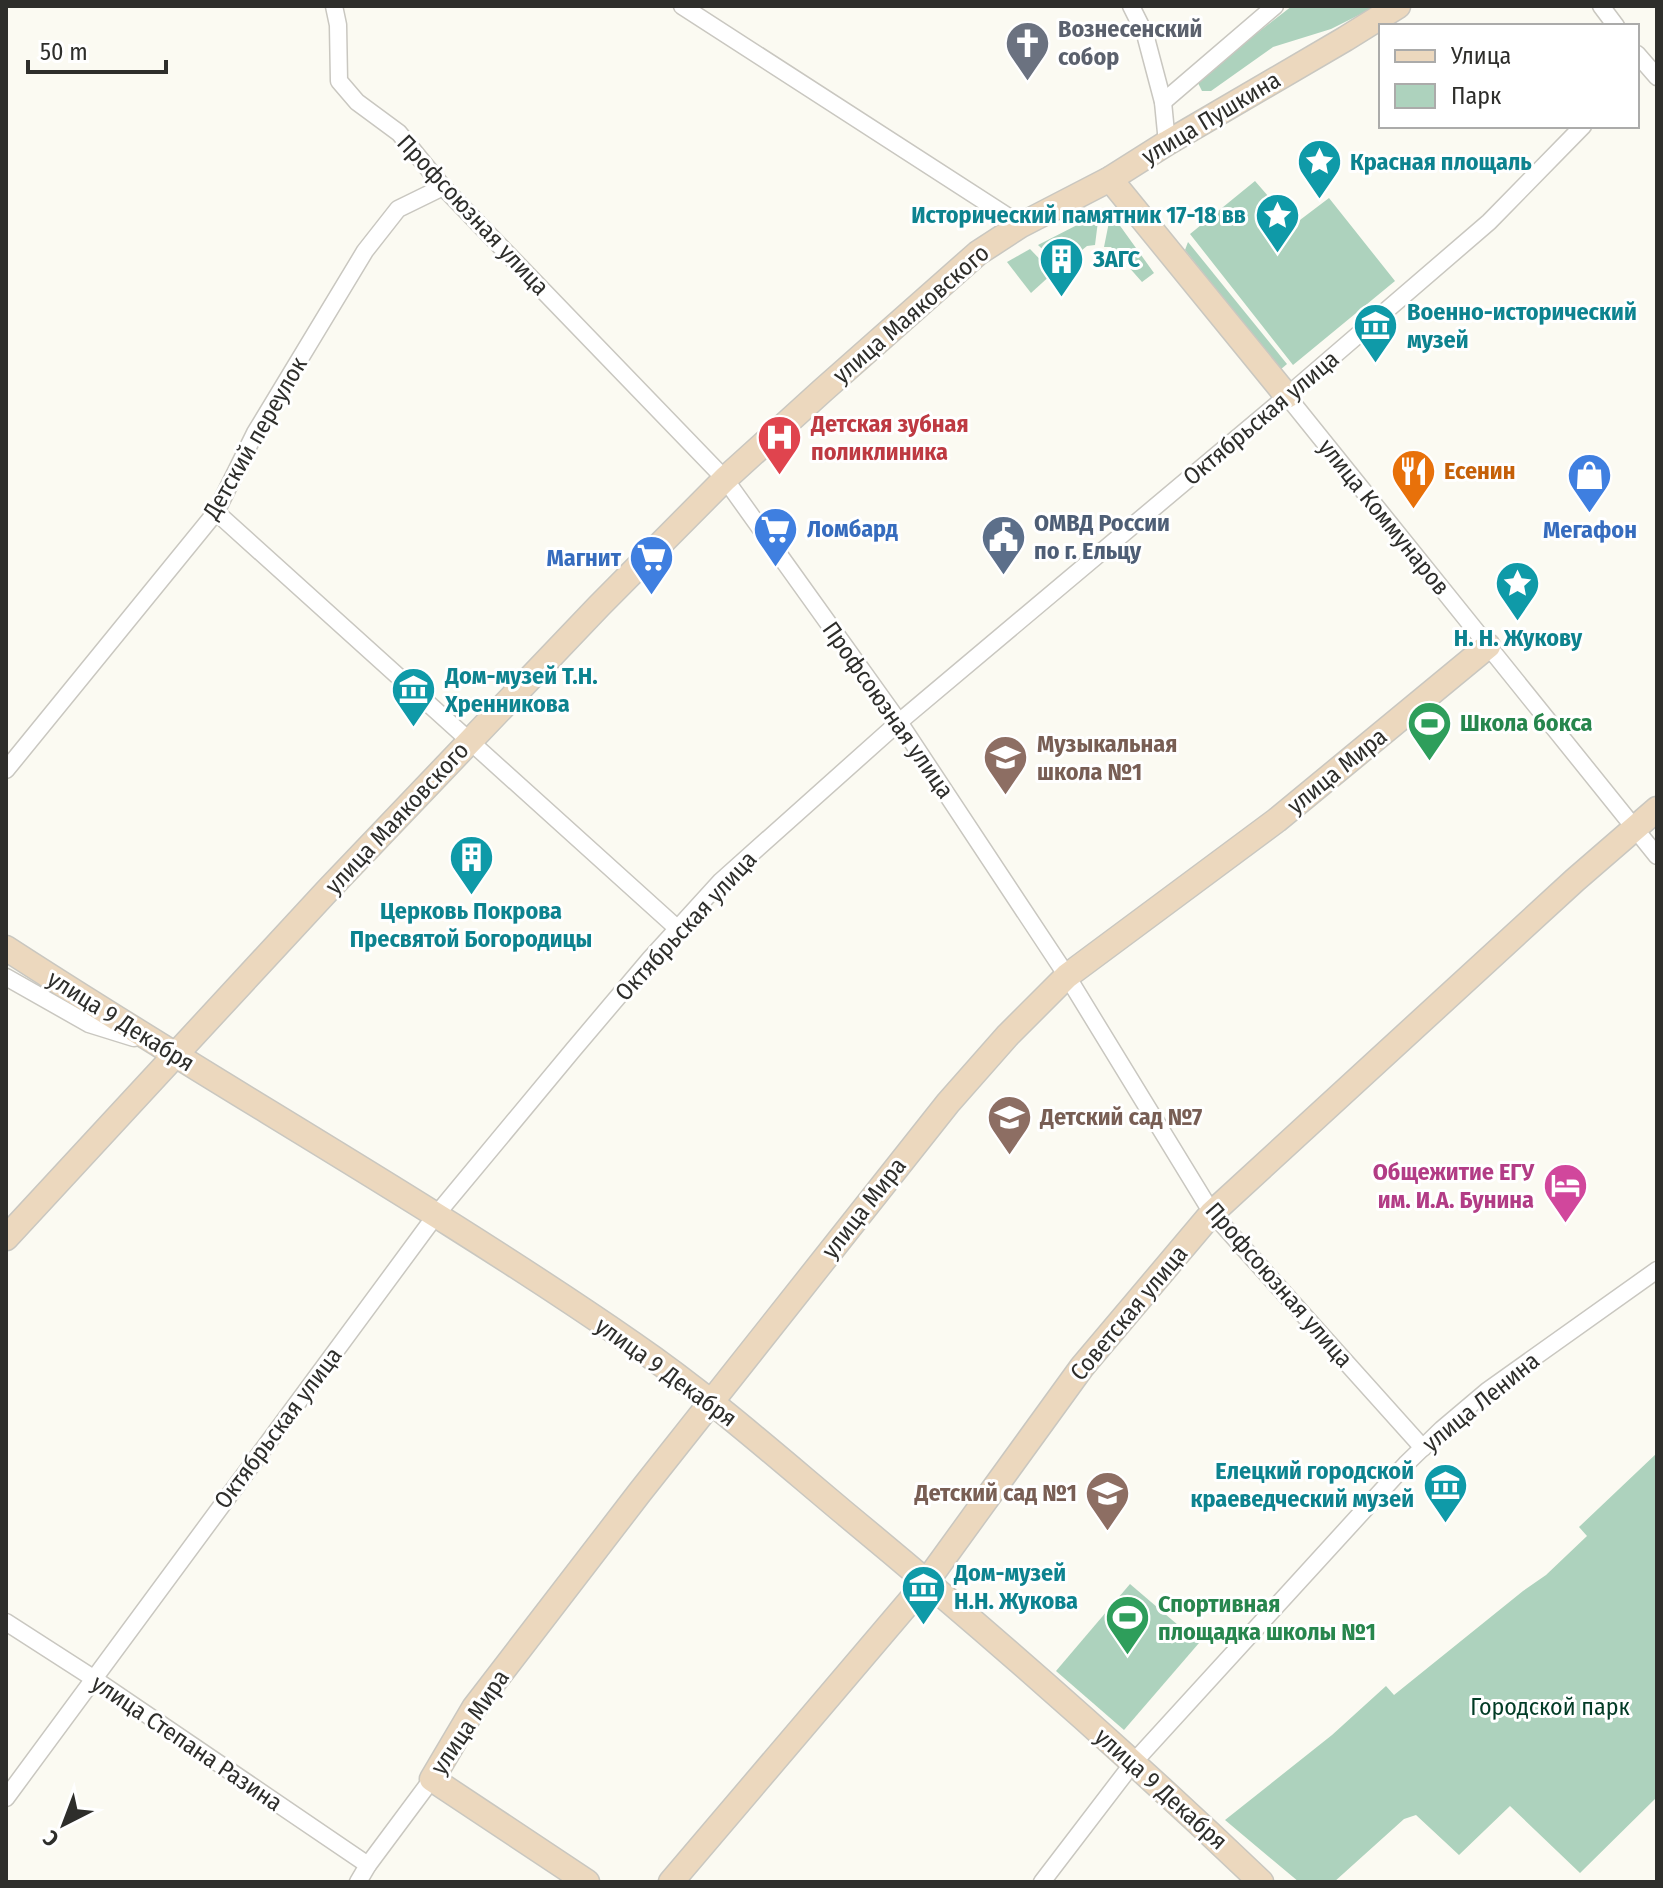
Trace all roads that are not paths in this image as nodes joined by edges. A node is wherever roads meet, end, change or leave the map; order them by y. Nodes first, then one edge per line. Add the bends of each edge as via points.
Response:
1 (334, 6) edge
2 (682, 6) edge
3 (1131, 6) edge
4 (1275, 6) edge
5 (1398, 6) edge
6 (1601, 6) edge
7 (1614, 24) edge
8 (1644, 60) edge
9 (1657, 77) edge
10 (1163, 102) junction
11 (1581, 128) edge
12 (1167, 143) junction
13 (1110, 179) junction
14 (443, 187) junction
15 (1021, 225) junction
16 (1287, 396) junction
17 (725, 479) junction
18 (216, 512) junction
19 (1488, 646) junction
20 (899, 722) junction
21 (470, 740) junction
22 (6, 770) edge
23 (1657, 809) edge
24 (1634, 828) junction
25 (1657, 856) edge
26 (678, 929) junction
27 (6, 948) edge
28 (1067, 976) junction
29 (6, 977) edge
30 (168, 1051) junction
31 (1212, 1213) junction
32 (436, 1215) junction
33 (6, 1238) edge
34 (1657, 1270) edge
35 (711, 1402) junction
36 (1423, 1448) junction
37 (927, 1581) junction
38 (6, 1622) edge
39 (93, 1678) junction
40 (1133, 1763) junction
41 (432, 1779) junction
42 (6, 1798) edge
43 (368, 1865) junction
44 (358, 1882) edge
45 (587, 1882) edge
46 (671, 1882) edge
47 (1042, 1882) edge
48 (1261, 1882) edge

1 - 14 street, Профсоюзная улица via 339,81 357,102 399,133
2 - 15 street
3 - 10 street via 1145,34
4 - 10 street
5 - 12 street, улица Пушкина
6 - 7 street
8 - 9 street
10 - 12 street
11 - 16 street, Октябрьская улица via 1489,222
12 - 13 street, улица Пушкина
13 - 15 street, улица Пушкина
13 - 16 street, улица Коммунаров
14 - 17 street, Профсоюзная улица
14 - 18 street, Детский переулок via 398,209 365,251 255,433
15 - 17 street, улица Маяковского via 978,253
16 - 19 street, улица Коммунаров
16 - 20 street, Октябрьская улица
17 - 20 street, Профсоюзная улица
17 - 21 street, улица Маяковского
18 - 21 street
18 - 22 street, Детский переулок
19 - 24 street, улица Коммунаров
19 - 28 street, улица Мира via 1277,820
20 - 26 street, Октябрьская улица via 721,881
20 - 28 street, Профсоюзная улица
21 - 26 street
21 - 30 street, улица Маяковского
23 - 24 street, Советская улица
24 - 25 street, улица Коммунаров
24 - 31 street, Советская улица
26 - 32 street, Октябрьская улица
27 - 30 street, улица 9 Декабря
28 - 31 street, Профсоюзная улица
28 - 35 street, улица Мира via 948,1103
29 - 30 street via 89,1024
30 - 32 street, улица 9 Декабря
30 - 33 street, улица Маяковского
31 - 36 street, Профсоюзная улица
31 - 37 street, Советская улица via 1082,1367
32 - 35 street, улица 9 Декабря via 635,1345
32 - 39 street, Октябрьская улица
34 - 36 street, улица Ленина via 1487,1391
35 - 37 street, улица 9 Декабря
35 - 41 street, улица Мира via 474,1708
36 - 40 street, улица Ленина
37 - 40 street, улица 9 Декабря
37 - 46 street, Советская улица
38 - 39 street, улица Степана Разина
39 - 42 street, Октябрьская улица
39 - 43 street, улица Степана Разина
40 - 47 street, улица Ленина
40 - 48 street, улица 9 Декабря
41 - 43 street, улица Мира
41 - 45 street
43 - 44 street, улица Мира

